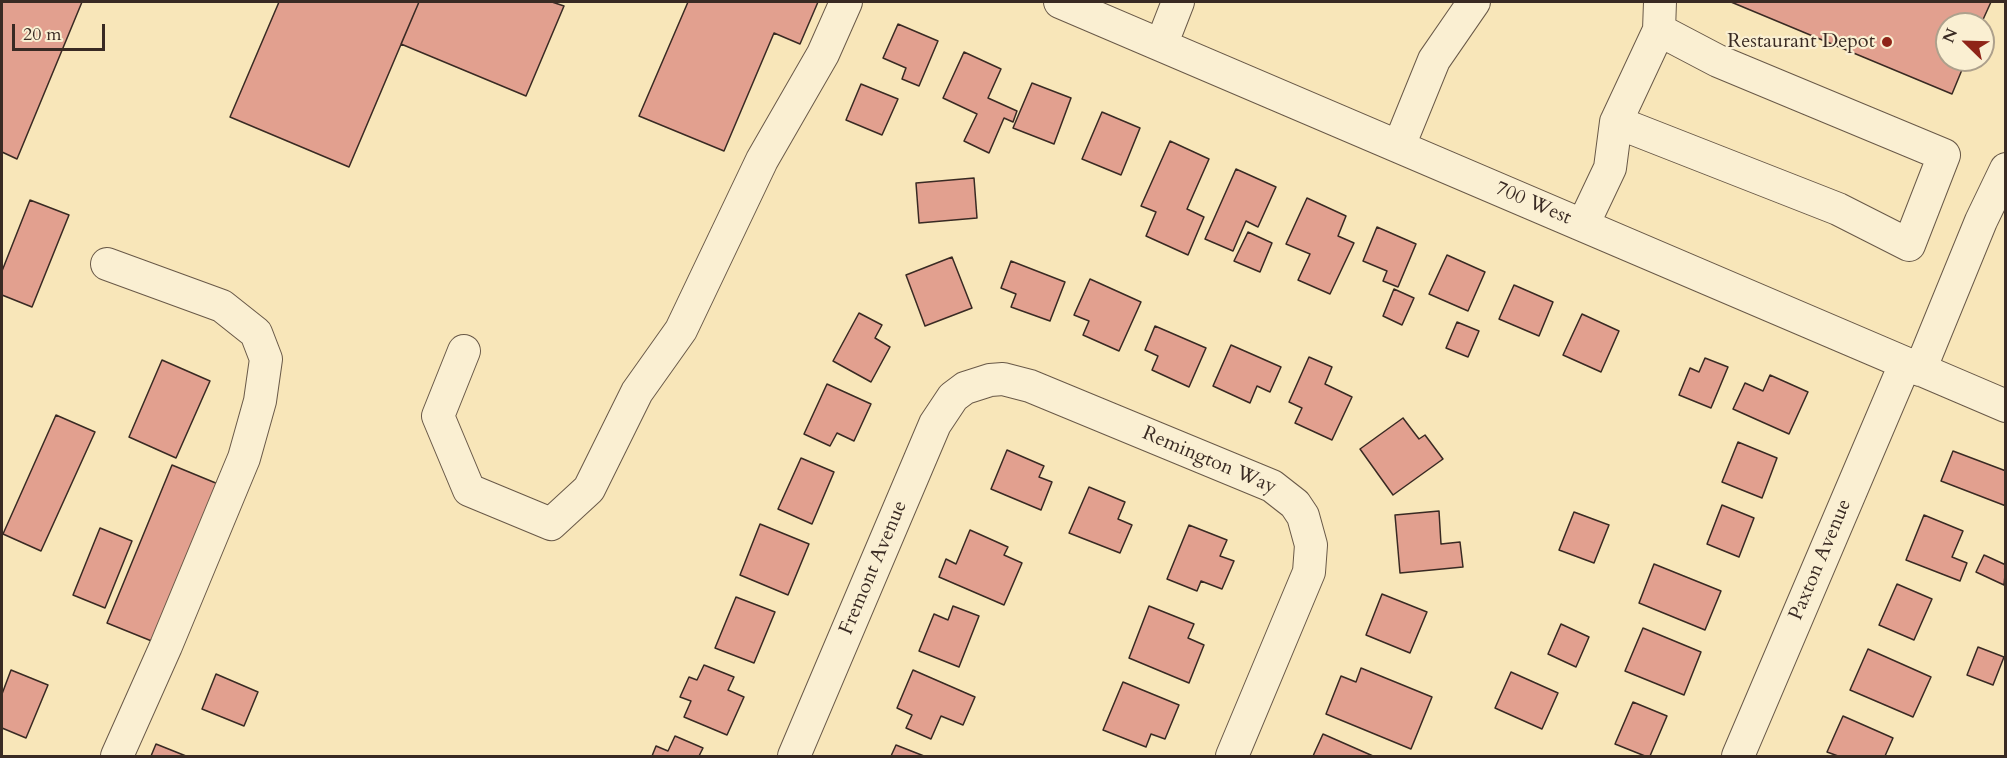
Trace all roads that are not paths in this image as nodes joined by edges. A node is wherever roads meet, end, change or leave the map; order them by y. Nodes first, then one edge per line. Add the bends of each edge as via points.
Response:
1 (846, 2) edge
2 (1060, 2) edge
3 (1178, 2) edge
4 (1474, 2) edge
5 (1659, 16) edge
6 (1162, 43) junction
7 (1616, 122) junction
8 (1399, 146) junction
9 (2006, 169) edge
10 (1583, 225) junction
11 (107, 264) dead end
12 (464, 351) dead end
13 (1912, 367) junction
14 (965, 388) joint
15 (2006, 406) edge
16 (117, 756) edge
17 (794, 756) edge
18 (1232, 756) edge
19 (1738, 756) edge

1 - 12 street via 823,54 762,160 681,330 637,392 589,489 551,524 469,490 438,416
2 - 6 street, 700 West
3 - 6 street
4 - 8 street via 1434,60
5 - 7 street
5 - 7 street via 1718,61 1944,156 1909,245 1838,209
6 - 8 street, 700 West
7 - 10 street via 1610,168
8 - 10 street, 700 West
9 - 13 street, Paxton Avenue
10 - 13 street, 700 West
11 - 16 street via 222,306 256,333 267,359 260,401 243,458
13 - 15 street, 700 West
13 - 19 street, Paxton Avenue
14 - 17 street, Fremont Avenue via 953,397 935,424
14 - 18 street, Remington Way via 990,380 1030,386 1272,486 1295,504 1310,538 1309,572

